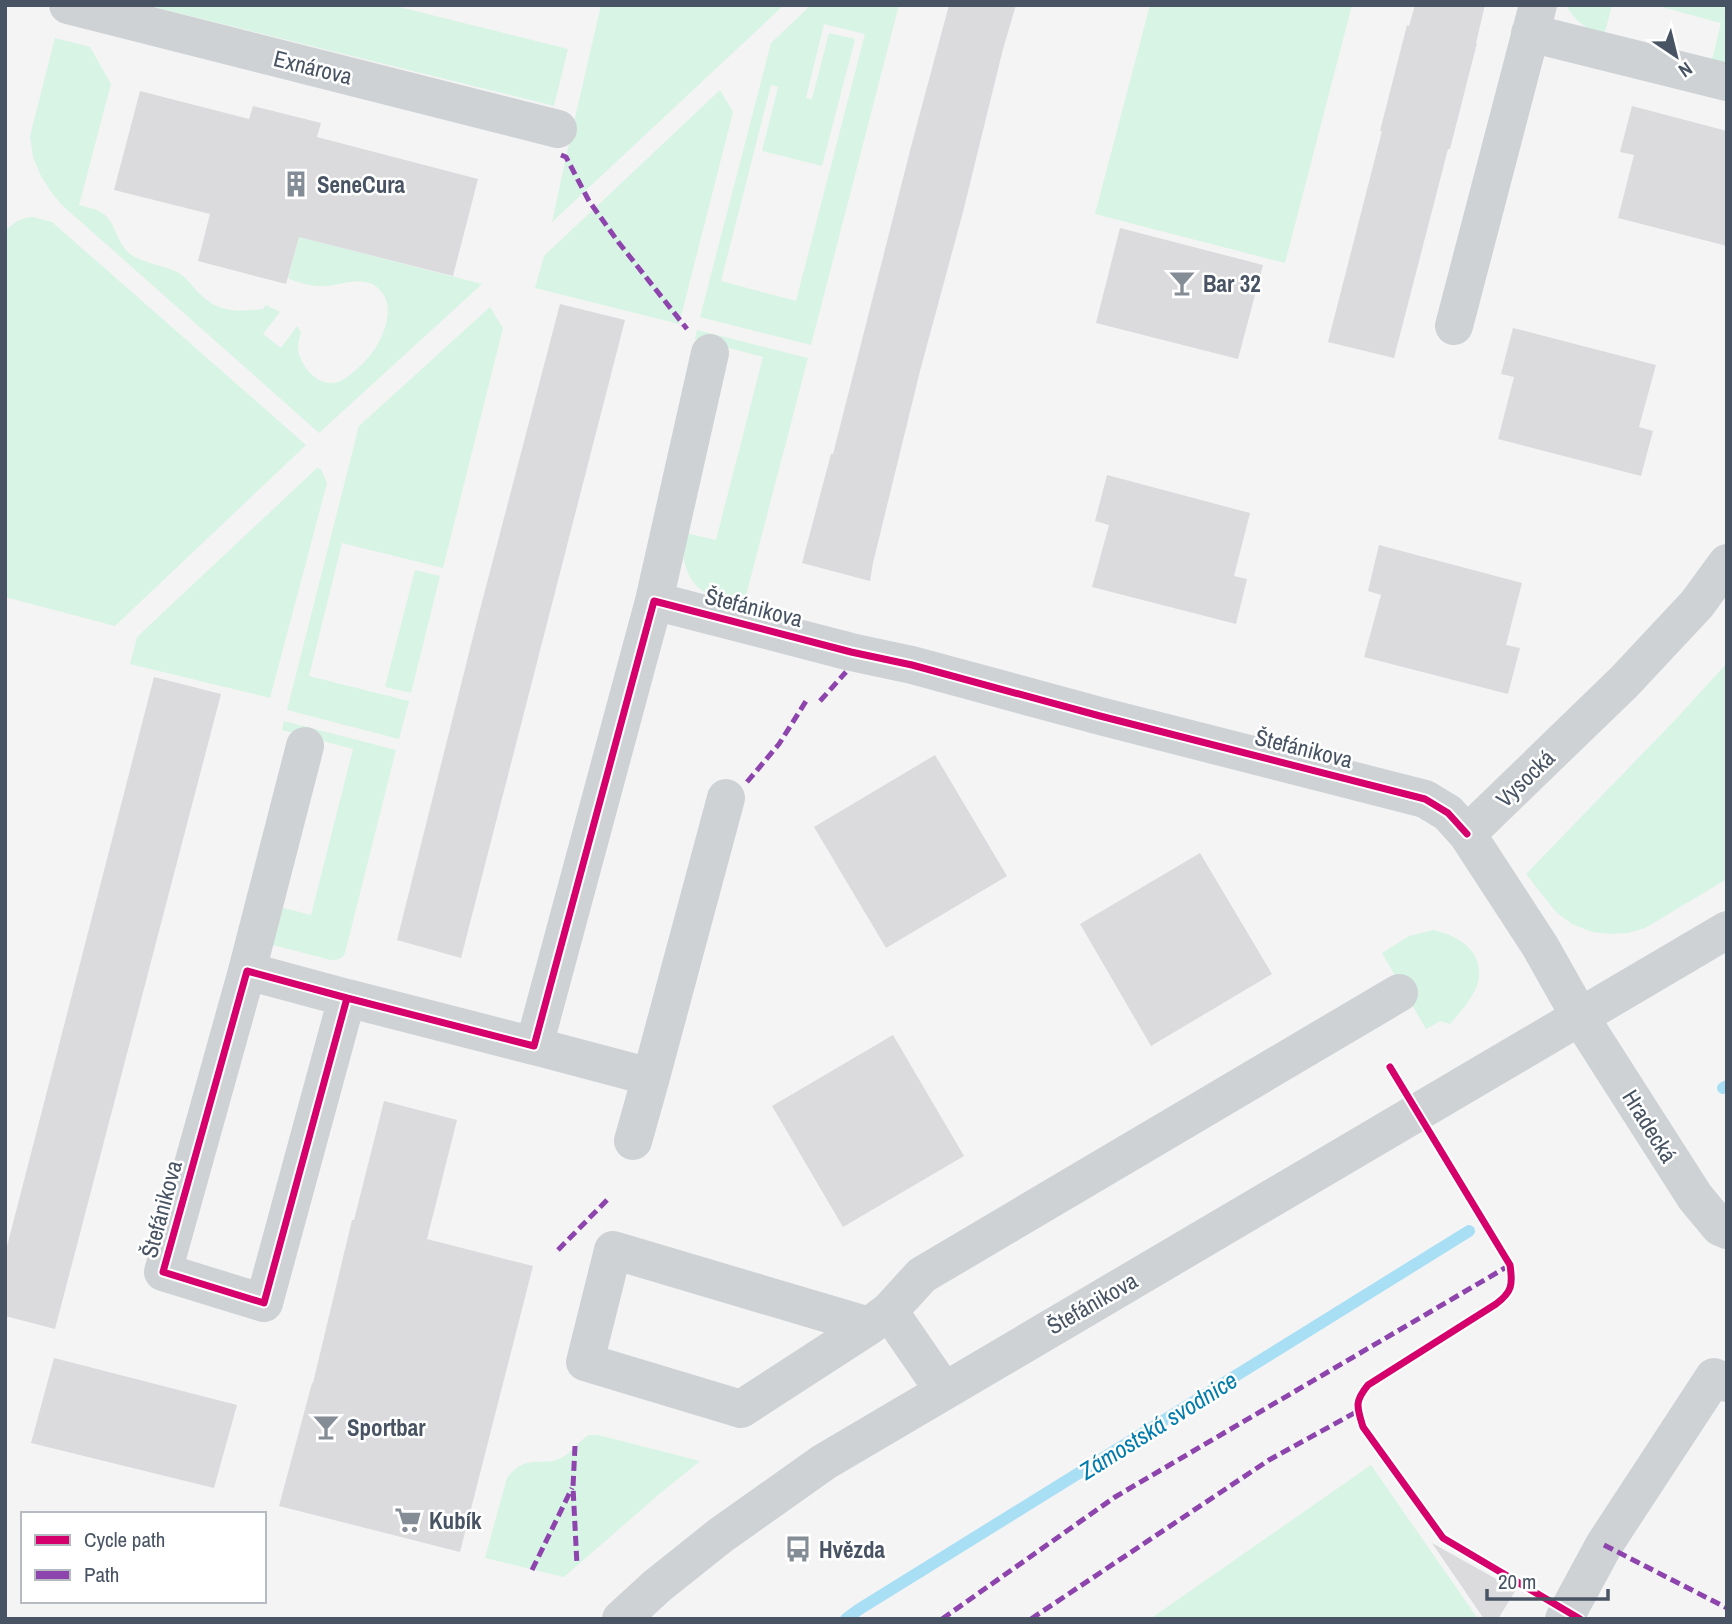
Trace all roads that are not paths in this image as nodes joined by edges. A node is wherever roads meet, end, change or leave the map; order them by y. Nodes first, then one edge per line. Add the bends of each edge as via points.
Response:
1 (68, 5) edge
2 (1534, 19) edge
3 (1727, 82) edge
4 (558, 129) dead end
5 (1454, 326) dead end
6 (710, 353) dead end
7 (1727, 563) edge
8 (654, 601) junction
9 (305, 746) dead end
10 (726, 797) dead end
11 (1467, 834) junction
12 (1727, 930) edge
13 (247, 971) junction
14 (1399, 993) dead end
15 (347, 998) junction
16 (1580, 1017) junction
17 (534, 1046) junction
18 (651, 1077) junction
19 (633, 1141) dead end
20 (1727, 1230) edge
21 (879, 1319) junction
22 (1727, 1383) edge
23 (944, 1391) junction
24 (621, 1619) edge
25 (1564, 1619) edge

1 - 4 street, Exnárova
2 - 3 street
2 - 5 street
6 - 8 street
7 - 11 street, Vysocká via 1624,682
8 - 11 street, Štefánikova via 1426,799 1448,813
8 - 17 street
9 - 13 street, Štefánikova
10 - 18 street
11 - 16 street
12 - 16 street, Štefánikova
13 - 15 street
13 - 15 street, Štefánikova via 163,1272 264,1303
14 - 21 street via 922,1275
15 - 17 street
16 - 20 street, Hradecká via 1695,1197
16 - 23 street, Štefánikova
17 - 18 street
18 - 19 street
21 - 21 street via 741,1409 585,1362 613,1250
21 - 23 street
22 - 25 street via 1714,1377 1604,1545
23 - 24 street, Štefánikova via 814,1469 721,1535

